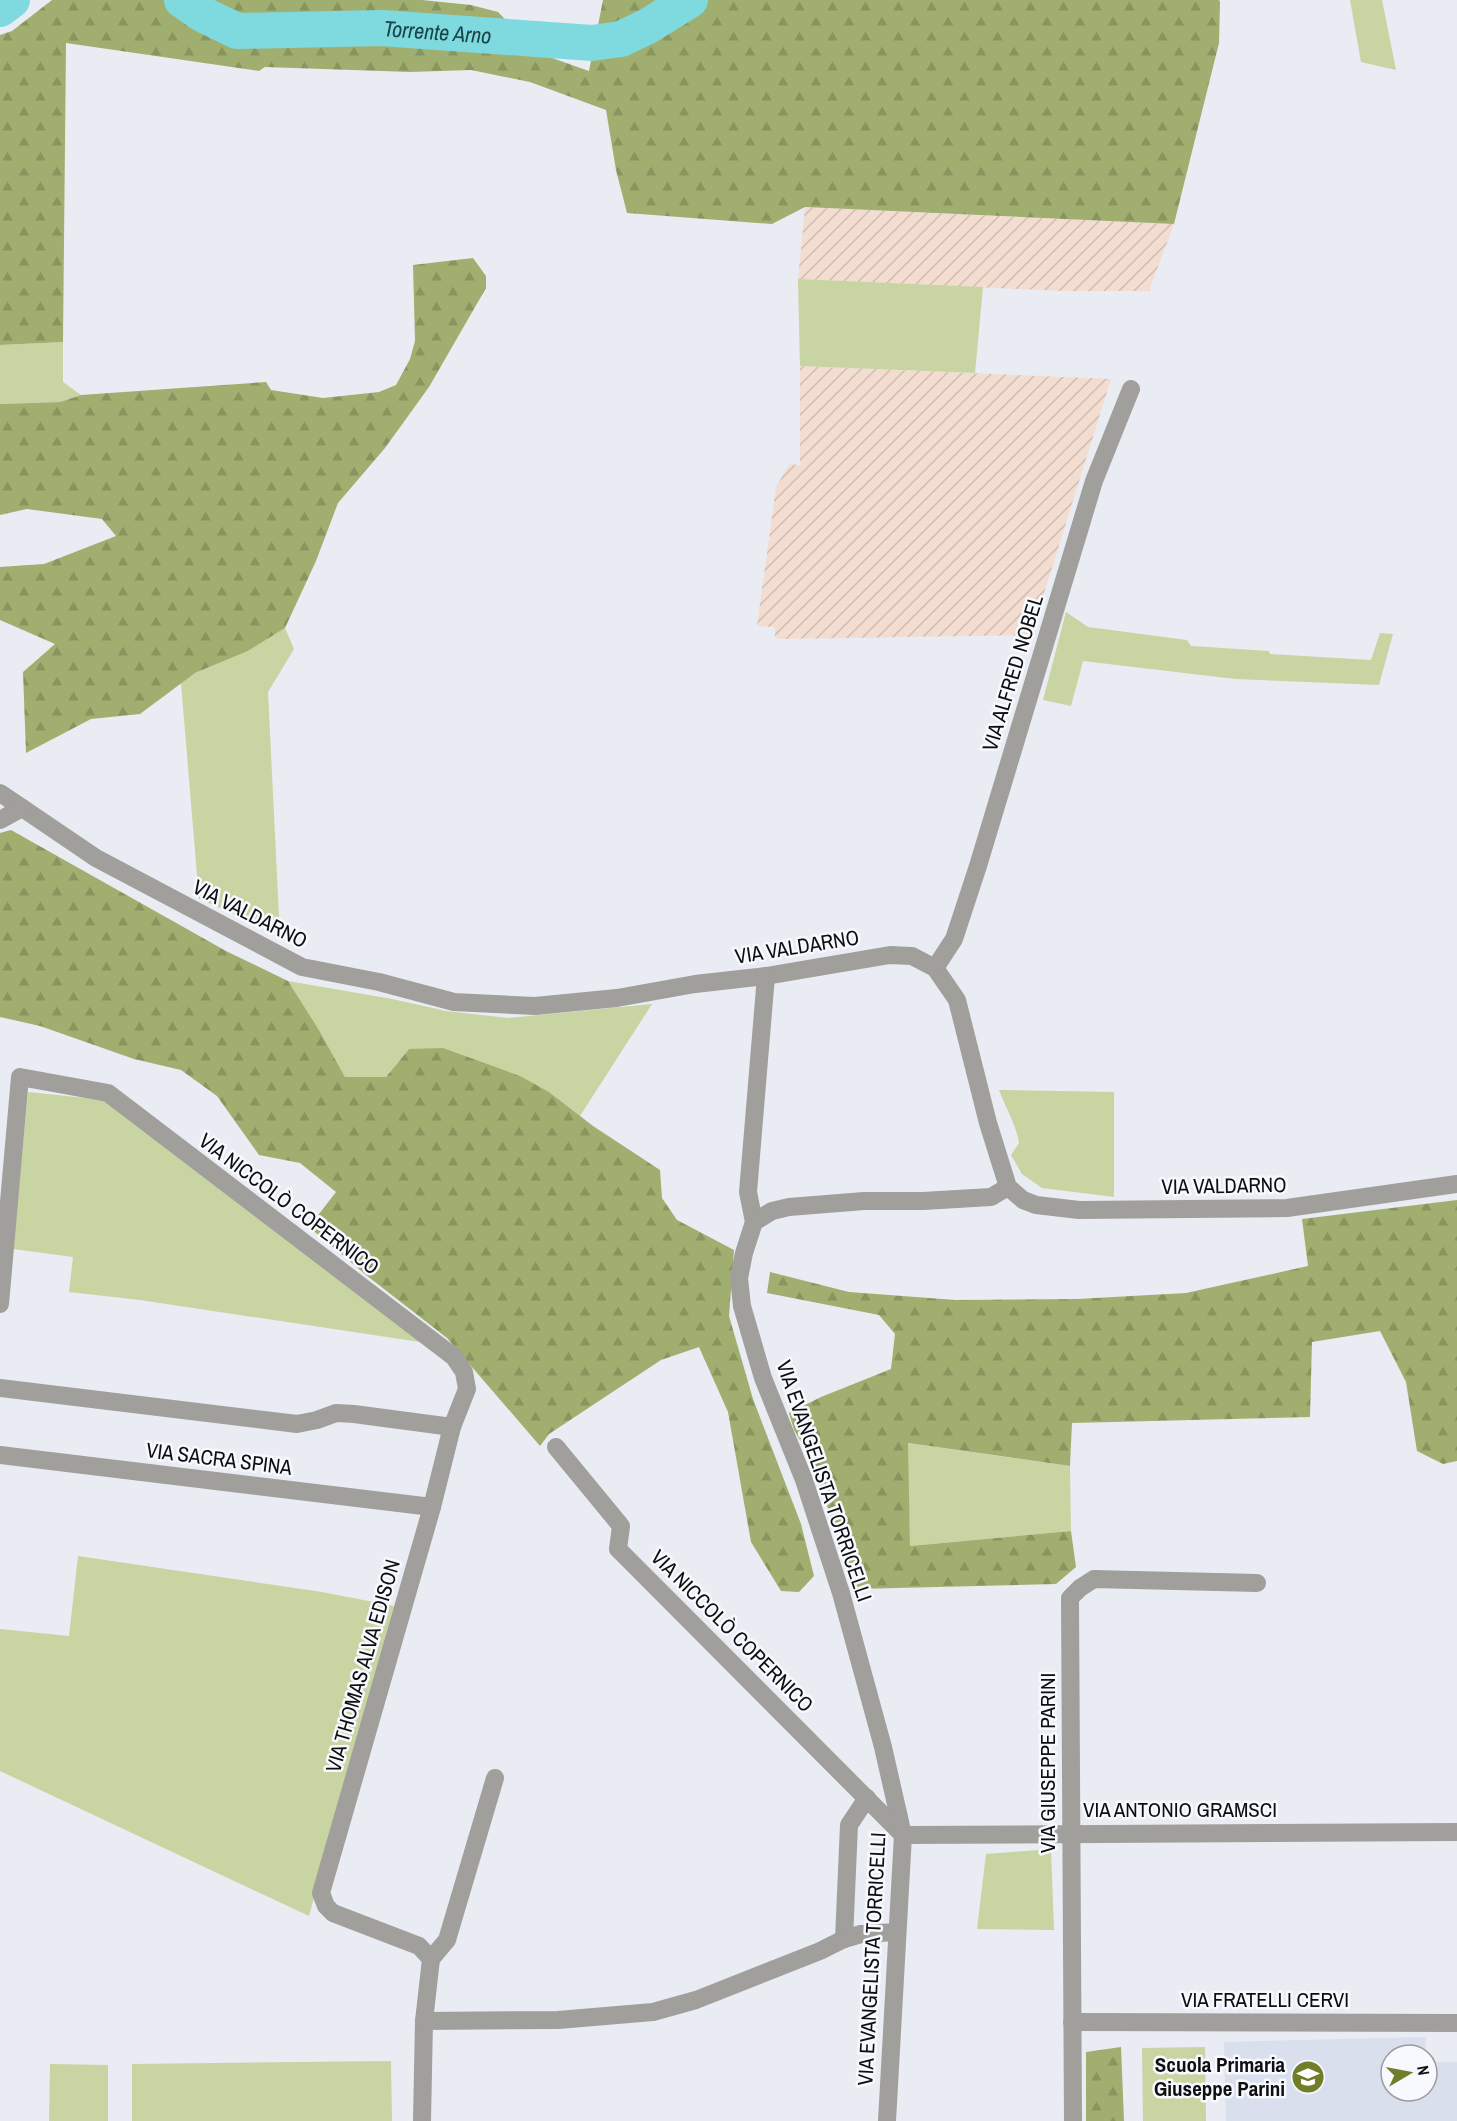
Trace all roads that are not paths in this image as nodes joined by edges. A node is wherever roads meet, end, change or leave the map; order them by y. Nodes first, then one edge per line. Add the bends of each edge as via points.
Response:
1 (1131, 389) dead end
2 (0, 794) edge
3 (22, 808) junction
4 (0, 820) edge
5 (935, 968) junction
6 (766, 976) junction
7 (1457, 1184) edge
8 (1008, 1187) junction
9 (754, 1222) junction
10 (0, 1304) edge
11 (0, 1388) edge
12 (452, 1427) junction
13 (556, 1447) dead end
14 (0, 1455) edge
15 (432, 1507) junction
16 (1257, 1583) dead end
17 (495, 1778) dead end
18 (867, 1798) junction
19 (1457, 1832) edge
20 (1070, 1833) junction
21 (903, 1835) junction
22 (897, 1932) junction
23 (844, 1939) junction
24 (431, 1959) junction
25 (424, 2021) junction
26 (1072, 2022) junction
27 (1457, 2023) edge
28 (422, 2121) edge
29 (887, 2121) edge
30 (1072, 2121) edge

1 - 5 street, VIA ALFRED NOBEL via 1094,481 954,939
2 - 3 street, VIA VALDARNO
3 - 4 street
3 - 6 street, VIA VALDARNO via 117,870 302,968 379,982 454,1002 535,1005 617,998
5 - 6 street, VIA VALDARNO via 912,956 890,955
5 - 8 street via 957,1000
6 - 9 street via 748,1192
7 - 8 street, VIA VALDARNO via 1287,1208 1090,1210 1036,1205
8 - 9 street via 991,1197 789,1207 772,1211
9 - 21 street, VIA EVANGELISTA TORRICELLI via 739,1278 742,1306 763,1378 804,1480 841,1593
10 - 12 street, VIA NICCOLÒ COPERNICO via 20,1077 108,1093 454,1357 464,1372 467,1389
11 - 12 street via 297,1424 345,1413
12 - 15 street, VIA THOMAS ALVA EDISON
13 - 18 street, VIA NICCOLÒ COPERNICO via 621,1526 618,1549
14 - 15 street, VIA SACRA SPINA
15 - 24 street, VIA THOMAS ALVA EDISON via 321,1893 333,1913 419,1946
16 - 20 street, VIA GIUSEPPE PARINI via 1094,1579 1070,1598
17 - 24 street via 447,1940
18 - 21 street, VIA NICCOLÒ COPERNICO
18 - 23 street via 849,1825
19 - 20 street, VIA ANTONIO GRAMSCI
20 - 21 street, VIA ANTONIO GRAMSCI
20 - 26 street, VIA GIUSEPPE PARINI
21 - 22 street, VIA EVANGELISTA TORRICELLI
22 - 23 street
22 - 29 street, VIA EVANGELISTA TORRICELLI
23 - 25 street via 696,2000 653,2012 558,2020
24 - 25 street
25 - 28 street
26 - 27 street, VIA FRATELLI CERVI
26 - 30 street, VIA GIUSEPPE PARINI

